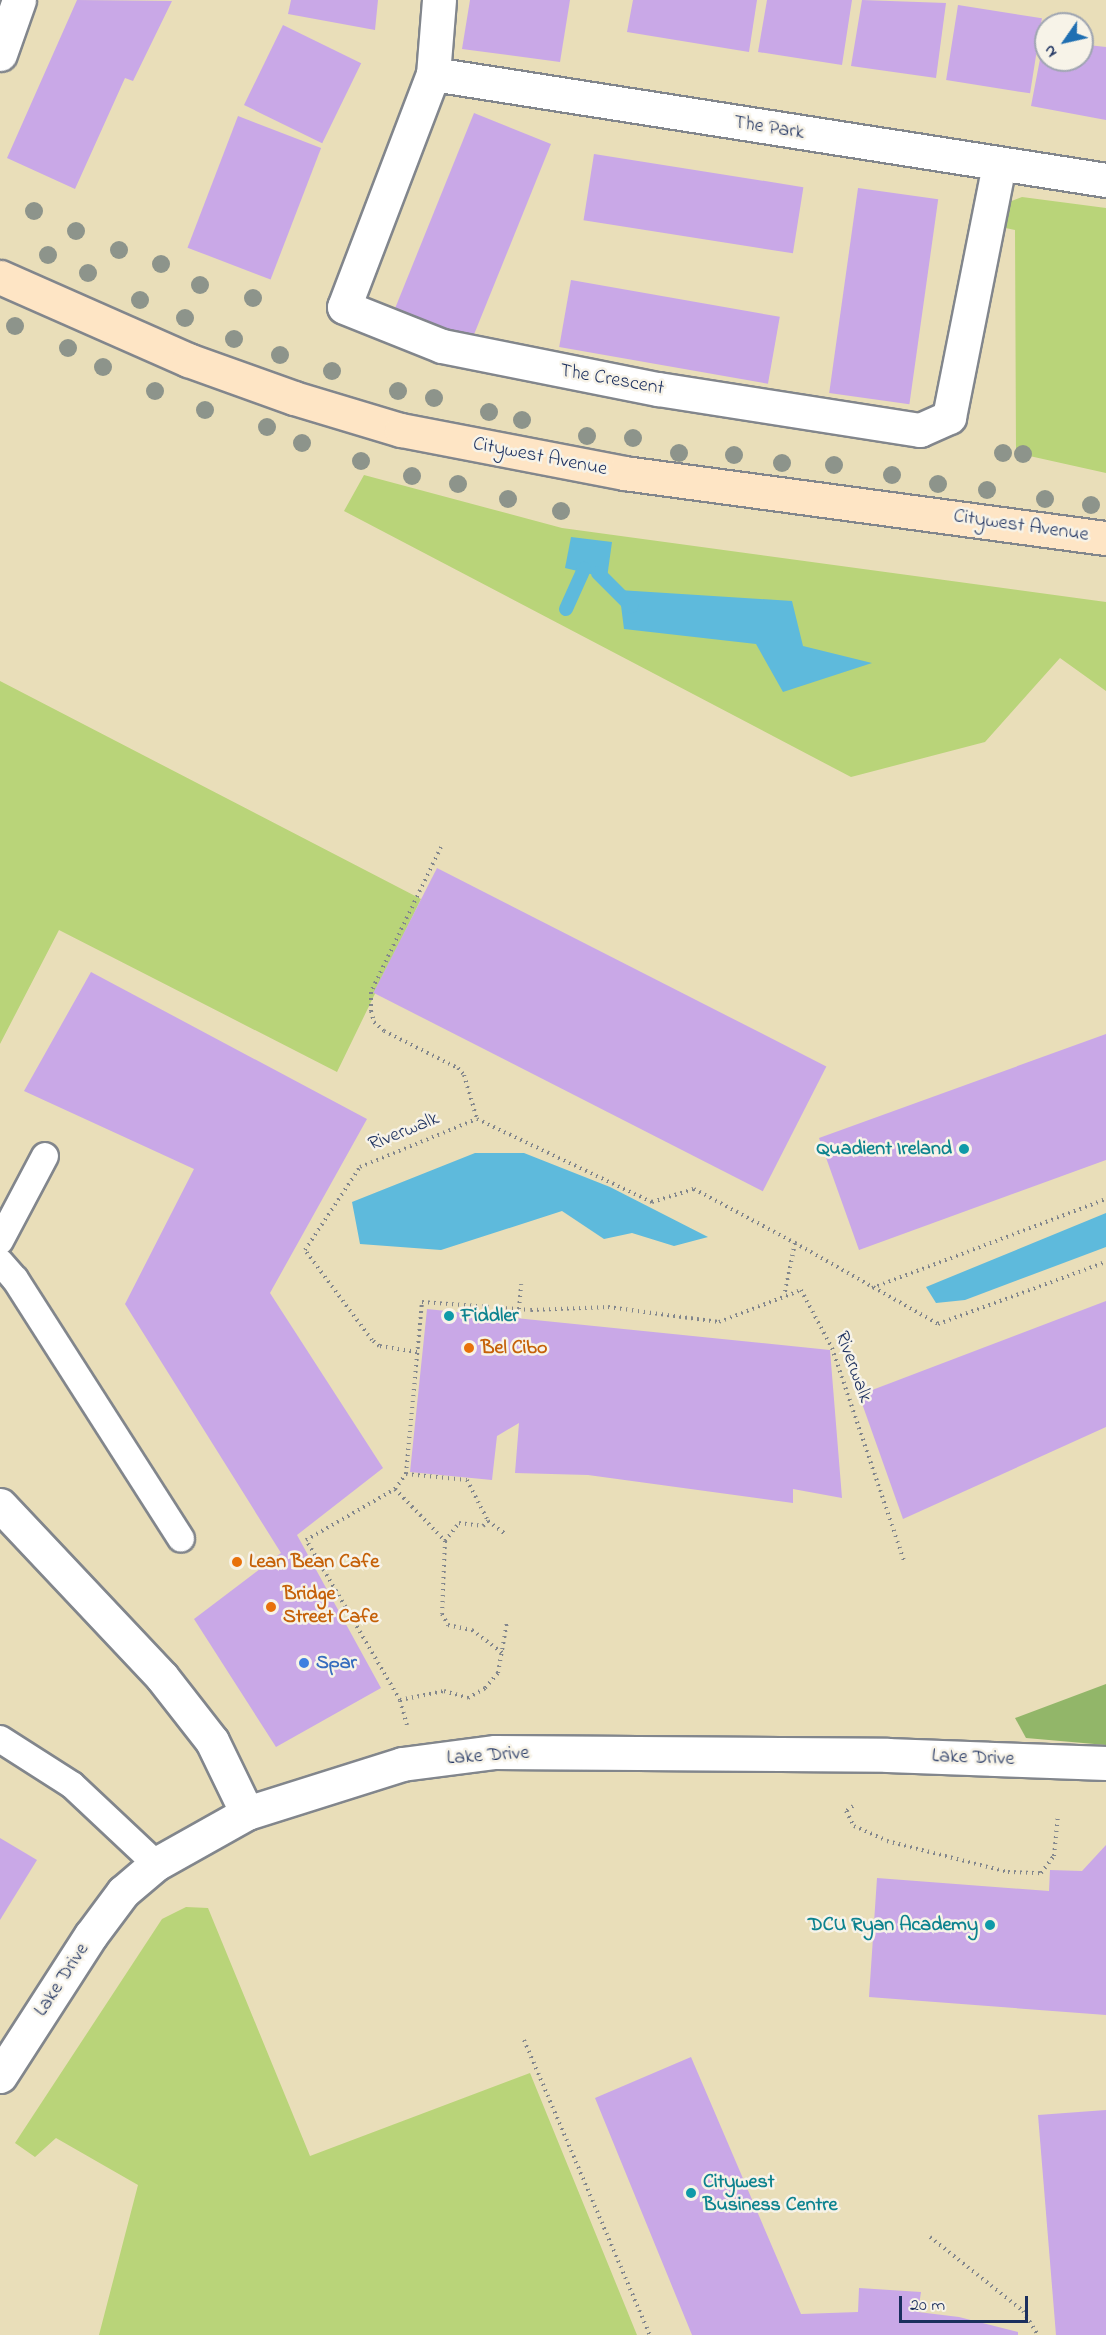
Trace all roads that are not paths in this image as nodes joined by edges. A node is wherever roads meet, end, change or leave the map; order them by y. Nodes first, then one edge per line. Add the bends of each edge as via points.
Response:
1 (19, 0) edge
2 (439, 0) edge
3 (0, 54) edge
4 (433, 74) junction
5 (999, 164) junction
6 (1106, 180) edge
7 (0, 277) edge
8 (1106, 538) edge
9 (45, 1156) dead end
10 (0, 1241) edge
11 (0, 1262) edge
12 (0, 1505) edge
13 (181, 1539) dead end
14 (0, 1739) edge
15 (1106, 1763) edge
16 (247, 1813) junction
17 (156, 1864) junction
18 (0, 2076) edge

1 - 3 street
2 - 4 street, The Crescent
4 - 5 street, The Park
4 - 5 street, The Crescent via 344,307 442,346 658,389 920,430 949,417
5 - 6 street, The Park
7 - 8 main road, Citywest Avenue via 188,360 294,398 401,430 624,473
9 - 10 lane
11 - 13 lane via 15,1279
12 - 16 street via 162,1677 212,1741
14 - 17 lane via 72,1785
15 - 16 street, Lake Drive via 887,1755 495,1752 412,1763
16 - 17 street, Lake Drive
17 - 18 street, Lake Drive via 123,1892 91,1935

